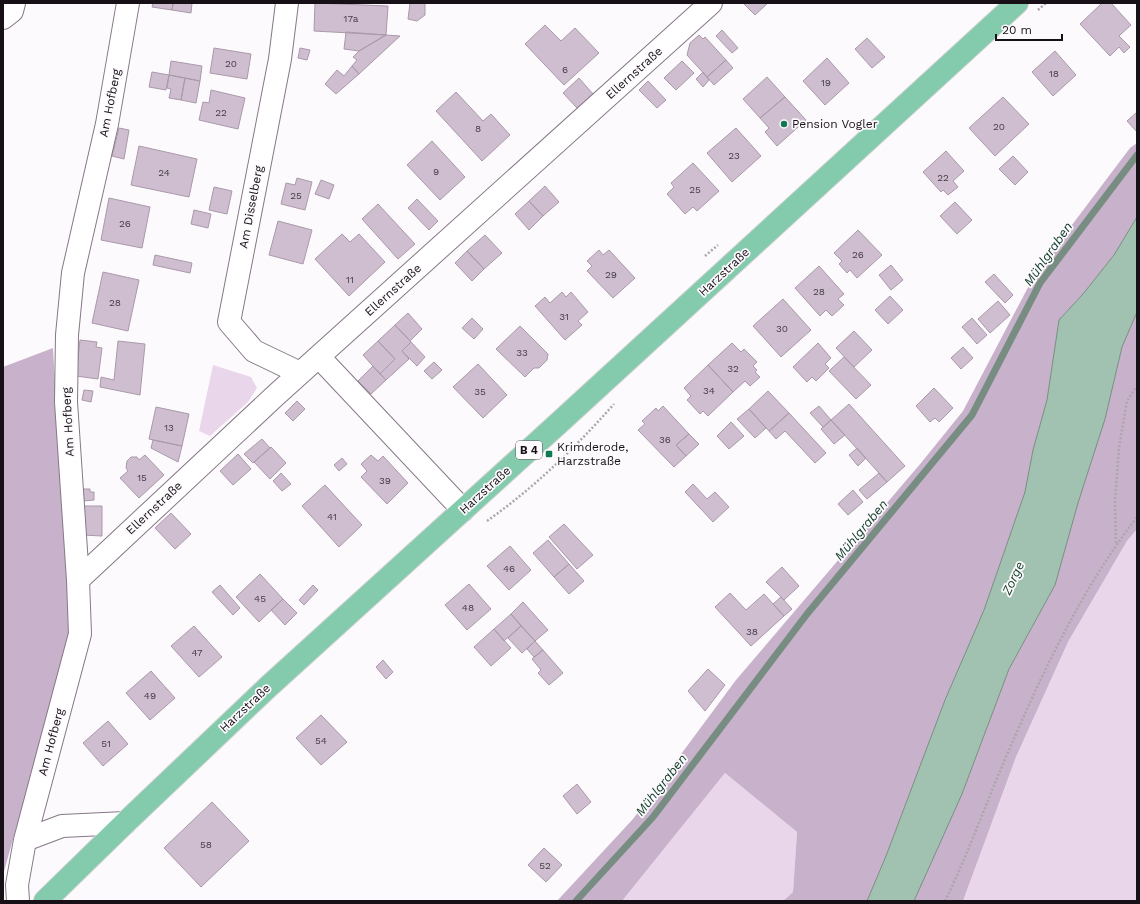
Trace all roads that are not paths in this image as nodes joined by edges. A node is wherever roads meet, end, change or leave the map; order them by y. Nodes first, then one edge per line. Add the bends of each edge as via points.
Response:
1 (14, 3) edge
2 (128, 3) edge
3 (286, 3) edge
4 (711, 3) edge
5 (1017, 3) edge
6 (3, 18) edge
7 (319, 357) junction
8 (300, 373) junction
9 (463, 510) junction
10 (78, 580) junction
11 (125, 823) junction
12 (25, 840) junction
13 (18, 901) edge
14 (45, 901) edge

1 - 6 street via 12,11
2 - 10 street, Am Hofberg via 107,124 73,273 67,335 66,402
3 - 8 street, Am Disselberg via 280,58 229,322 254,351
4 - 7 street, Ellernstraße
5 - 9 main road, Harzstraße / B 4
7 - 8 street, Ellernstraße
7 - 9 street
8 - 10 street, Ellernstraße
9 - 11 main road, Harzstraße / B 4 via 268,687
10 - 12 street, Am Hofberg via 80,634
11 - 12 street via 62,826
11 - 14 main road, Harzstraße / B 4
12 - 13 street, Am Hofberg via 17,885

